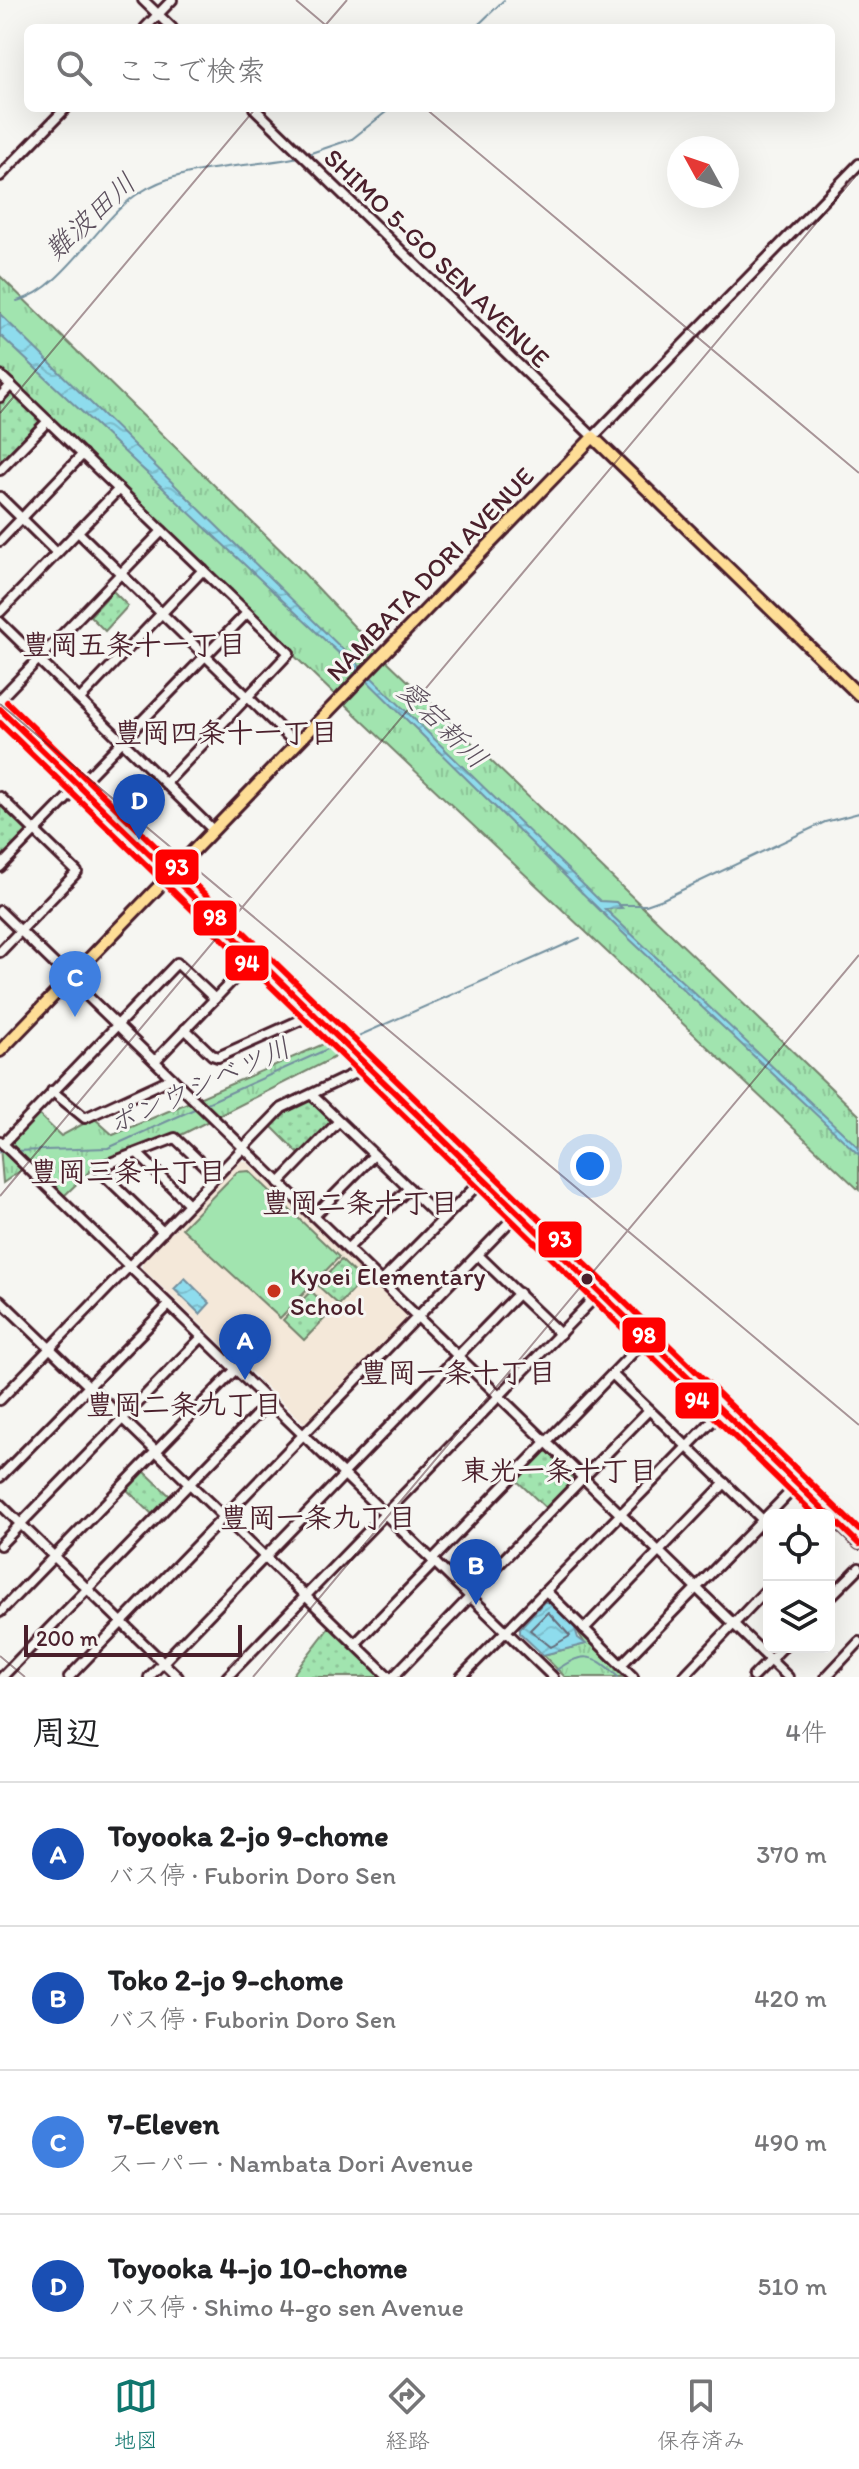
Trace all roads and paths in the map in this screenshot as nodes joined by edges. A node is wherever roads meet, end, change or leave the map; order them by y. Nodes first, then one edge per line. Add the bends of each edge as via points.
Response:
1 (143, 0) edge
2 (172, 0) edge
3 (158, 14) junction
4 (149, 24) edge
5 (168, 24) edge
6 (62, 112) edge
7 (258, 112) edge
8 (859, 164) edge
9 (0, 176) edge
10 (0, 375) edge
11 (11, 385) junction
12 (0, 397) edge
13 (48, 421) junction
14 (593, 437) junction
15 (83, 454) junction
16 (0, 470) edge
17 (119, 489) junction
18 (0, 497) edge
19 (22, 518) junction
20 (162, 531) junction
21 (78, 532) junction
22 (0, 541) edge
23 (57, 553) junction
24 (203, 570) junction
25 (121, 574) junction
26 (0, 612) edge
27 (247, 613) junction
28 (162, 614) junction
29 (0, 622) edge
30 (206, 656) junction
31 (38, 659) junction
32 (859, 695) edge
33 (248, 698) junction
34 (0, 699) edge
35 (80, 699) junction
36 (0, 709) edge
37 (123, 742) junction
38 (295, 743) junction
39 (166, 783) junction
40 (79, 786) junction
41 (0, 797) edge
42 (212, 829) junction
43 (35, 831) junction
44 (0, 867) edge
45 (169, 875) junction
46 (0, 911) edge
47 (20, 931) junction
48 (0, 952) edge
49 (255, 957) junction
50 (70, 978) junction
51 (215, 999) junction
52 (314, 1014) junction
53 (117, 1025) junction
54 (185, 1029) junction
55 (0, 1051) edge
56 (155, 1061) junction
57 (368, 1067) junction
58 (172, 1078) junction
59 (52, 1091) junction
60 (312, 1095) junction
61 (339, 1121) junction
62 (2, 1143) edge
63 (244, 1148) junction
64 (138, 1154) junction
65 (374, 1155) junction
66 (216, 1177) junction
67 (483, 1179) junction
68 (279, 1183) junction
69 (409, 1188) junction
70 (189, 1204) junction
71 (518, 1213) junction
72 (314, 1216) junction
73 (442, 1220) junction
74 (163, 1232) junction
75 (348, 1248) junction
76 (478, 1255) junction
77 (129, 1267) junction
78 (381, 1282) junction
79 (600, 1292) junction
80 (519, 1293) junction
81 (1, 1304) edge
82 (169, 1305) junction
83 (419, 1318) junction
84 (560, 1334) junction
85 (202, 1337) junction
86 (647, 1338) junction
87 (51, 1348) junction
88 (456, 1357) junction
89 (236, 1369) junction
90 (612, 1374) junction
91 (89, 1386) junction
92 (500, 1395) junction
93 (0, 1400) edge
94 (269, 1402) junction
95 (649, 1410) junction
96 (722, 1411) junction
97 (123, 1419) junction
98 (304, 1436) junction
99 (545, 1443) junction
100 (687, 1447) junction
101 (156, 1451) junction
102 (344, 1474) junction
103 (0, 1477) edge
104 (584, 1477) junction
105 (725, 1483) junction
106 (190, 1484) junction
107 (798, 1484) junction
108 (0, 1504) edge
109 (777, 1509) edge
110 (385, 1514) junction
111 (620, 1516) junction
112 (225, 1518) junction
113 (763, 1520) edge
114 (21, 1524) junction
115 (763, 1526) edge
116 (859, 1544) edge
117 (0, 1545) edge
118 (660, 1551) junction
119 (54, 1556) junction
120 (265, 1557) junction
121 (434, 1561) junction
122 (859, 1568) edge
123 (835, 1586) edge
124 (88, 1589) junction
125 (695, 1589) junction
126 (546, 1591) junction
127 (763, 1593) edge
128 (306, 1596) junction
129 (470, 1596) junction
130 (0, 1612) edge
131 (122, 1623) junction
132 (734, 1623) junction
133 (584, 1629) junction
134 (506, 1631) junction
135 (859, 1642) edge
136 (355, 1644) junction
137 (777, 1653) edge
138 (770, 1661) junction
139 (163, 1662) junction
140 (621, 1665) junction
141 (2, 1677) edge
142 (69, 1677) edge
143 (149, 1677) edge
144 (178, 1677) edge
145 (227, 1677) edge
146 (391, 1677) edge
147 (461, 1677) edge
148 (553, 1677) edge
149 (633, 1677) edge
150 (683, 1677) edge
151 (753, 1677) edge
152 (788, 1677) edge
153 (826, 1677) edge

1 - 3 street
2 - 3 street
3 - 4 street
3 - 5 street
6 - 9 street
7 - 14 street, SHIMO 5-GO SEN AVENUE
8 - 14 street, NAMBATA DORI AVENUE
10 - 11 street
11 - 12 street
11 - 13 street
13 - 15 street
13 - 16 street
14 - 32 main road
14 - 38 main road, NAMBATA DORI AVENUE
15 - 17 street
15 - 19 street
17 - 20 street
17 - 21 street
18 - 19 street
19 - 22 street
19 - 23 street
20 - 24 street
20 - 25 street
21 - 23 street
21 - 25 street
23 - 26 street
24 - 27 street
24 - 28 street
25 - 28 street
25 - 31 street
27 - 30 street
27 - 33 street via 289,653
28 - 30 street
28 - 35 street
29 - 31 street
30 - 33 street
30 - 37 street
31 - 34 street
31 - 35 street
33 - 38 street
33 - 39 street
35 - 37 street
36 - 40 street
37 - 39 street
37 - 40 street
38 - 42 main road, NAMBATA DORI AVENUE
39 - 42 street
40 - 43 street
40 - 45 street
41 - 43 street
42 - 45 main road, NAMBATA DORI AVENUE
43 - 44 street
43 - 47 street via 77,872
45 - 49 street
45 - 50 main road, NAMBATA DORI AVENUE
46 - 47 street
47 - 48 street
47 - 50 street
49 - 51 street
49 - 52 street
50 - 53 street
50 - 55 main road, NAMBATA DORI AVENUE
51 - 53 street via 177,963
51 - 54 street
52 - 54 street via 218,1057
52 - 57 street
53 - 56 street
53 - 59 street
54 - 56 street
56 - 58 street
57 - 60 street
57 - 67 street
58 - 59 street via 85,1118
58 - 63 street
59 - 62 street
60 - 61 street
60 - 63 street via 282,1108
61 - 65 street
61 - 68 street
62 - 77 street
63 - 66 street
63 - 68 street
64 - 66 street via 175,1138
64 - 70 street
64 - 74 street via 100,1171
65 - 69 street
65 - 72 street
66 - 70 street
67 - 71 street
67 - 73 street
68 - 72 street
69 - 73 street
69 - 75 street
70 - 74 street
71 - 76 street
71 - 79 street
72 - 75 street
73 - 78 street
74 - 77 street
75 - 78 street
76 - 80 street
76 - 83 street
77 - 82 street
77 - 87 street
78 - 83 street
79 - 84 street
79 - 86 street
80 - 84 street
80 - 88 street
81 - 87 street
82 - 85 street
82 - 91 street
83 - 88 street
83 - 98 street
84 - 92 street
85 - 89 street
85 - 97 street
86 - 90 street
86 - 96 street
87 - 91 street
87 - 93 street
88 - 92 street
88 - 102 street
89 - 94 street
89 - 101 street
90 - 95 street
90 - 99 street
91 - 97 street
91 - 103 street
92 - 99 street
92 - 110 street
94 - 98 street
94 - 106 street
95 - 100 street
95 - 104 street
96 - 100 street
96 - 107 street
97 - 101 street
97 - 114 street
98 - 102 street
98 - 112 street
99 - 104 street
99 - 121 street
100 - 105 street
100 - 111 street
101 - 106 street
101 - 119 street
102 - 110 street
102 - 120 street
104 - 111 street
104 - 129 street
105 - 113 street
105 - 118 street
106 - 112 street
106 - 124 street
107 - 109 street
107 - 116 street
108 - 114 street
110 - 121 street
110 - 128 street
111 - 118 street
111 - 126 street
112 - 120 street
112 - 131 street
114 - 117 street
114 - 119 street
115 - 125 street
118 - 125 street
118 - 133 street
119 - 124 street
119 - 130 street
120 - 128 street
120 - 139 street
121 - 129 street
121 - 136 street
122 - 123 street
124 - 131 street
124 - 141 street
125 - 132 street
125 - 140 street
126 - 133 street
126 - 134 street
127 - 132 street
128 - 136 street
128 - 145 street
129 - 134 street
129 - 146 street
131 - 139 street
131 - 142 street
132 - 138 street
132 - 150 street
133 - 140 street
134 - 147 street
134 - 148 street
135 - 153 street
136 - 146 street
137 - 138 street
138 - 151 street
138 - 152 street
139 - 143 street
139 - 144 street
140 - 149 street

